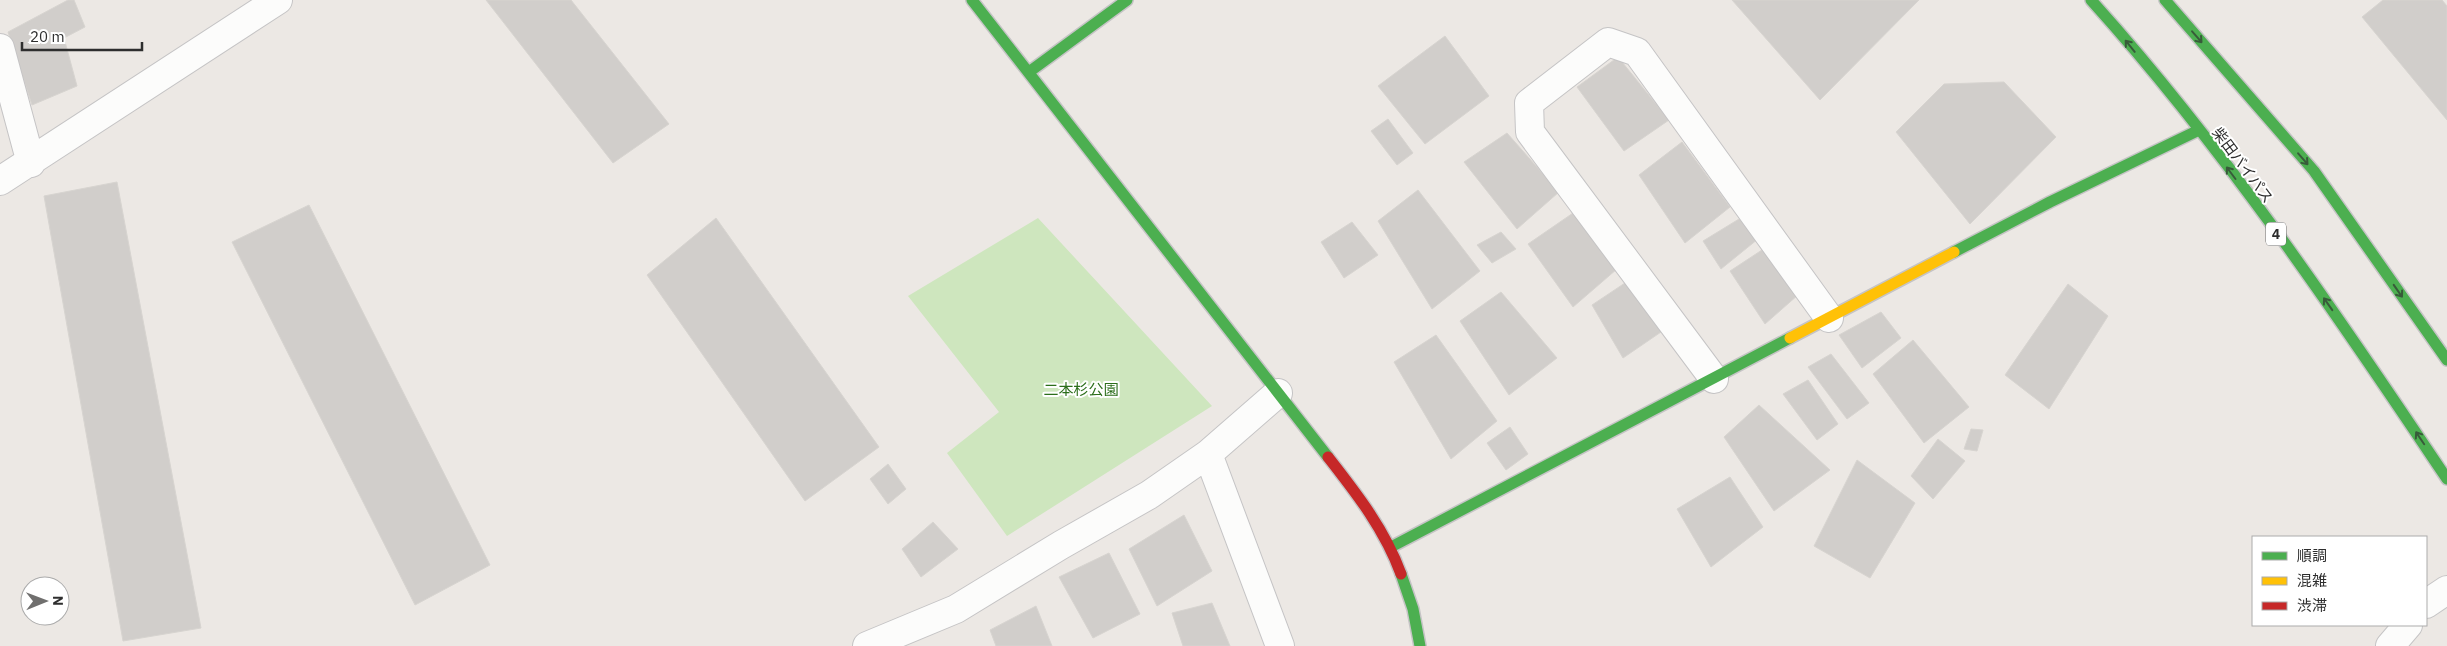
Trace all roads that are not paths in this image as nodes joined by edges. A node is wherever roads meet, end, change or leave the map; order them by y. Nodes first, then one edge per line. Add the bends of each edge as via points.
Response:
1 (278, 0) edge
2 (972, 0) edge
3 (1127, 0) edge
4 (2091, 0) edge
5 (2165, 0) edge
6 (0, 48) edge
7 (1029, 72) junction
8 (2199, 130) junction
9 (31, 162) junction
10 (0, 181) edge
11 (1830, 318) junction
12 (2447, 360) edge
13 (1714, 378) junction
14 (1278, 393) junction
15 (1208, 454) junction
16 (2447, 479) edge
17 (1391, 547) junction
18 (2447, 590) edge
19 (2427, 603) edge
20 (2407, 626) edge
21 (867, 646) edge
22 (1280, 646) edge
23 (1420, 646) edge
24 (2390, 646) edge

1 - 9 street
2 - 7 main road
3 - 7 main road
8 -> 4 main road, 柴田バイパス / 4
5 -> 12 main road via 2314,171
6 - 9 street
7 - 14 main road
8 - 11 main road via 2050,202
16 -> 8 main road, 柴田バイパス / 4 via 2323,298
9 - 10 street
11 - 13 main road
11 - 13 street via 1637,52 1608,42 1529,103 1530,132
13 - 17 main road
14 - 15 street
14 - 17 main road via 1362,500
15 - 21 street via 1150,495 956,609
15 - 22 street
17 - 23 main road via 1413,609
18 - 19 street
20 - 24 street

